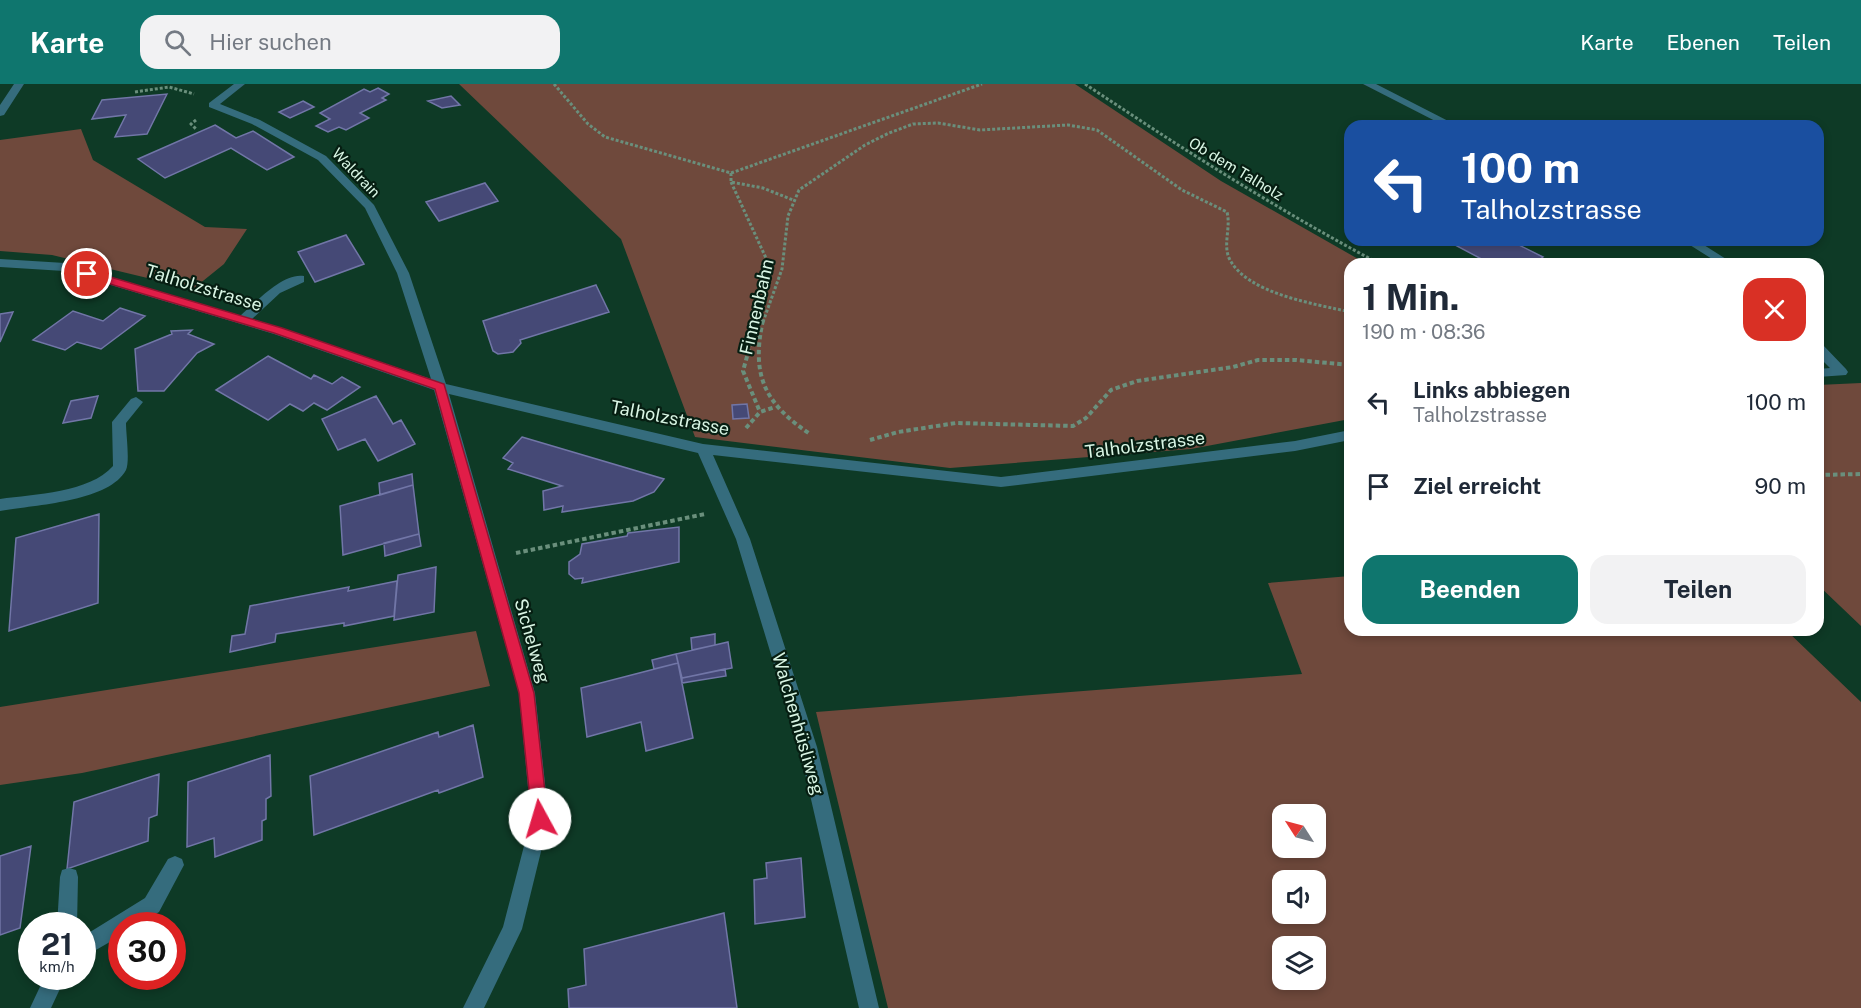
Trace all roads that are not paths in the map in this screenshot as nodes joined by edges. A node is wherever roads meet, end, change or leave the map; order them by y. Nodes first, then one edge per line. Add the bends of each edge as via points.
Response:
1 (19, 84) edge
2 (240, 84) edge
3 (1368, 84) edge
4 (0, 113) edge
5 (1441, 120) edge
6 (1700, 246) edge
7 (1720, 258) edge
8 (0, 263) edge
9 (300, 279) dead end
10 (243, 320) junction
11 (1824, 354) edge
12 (1824, 373) edge
13 (440, 387) junction
14 (135, 402) dead end
15 (1344, 436) edge
16 (703, 449) junction
17 (0, 505) edge
18 (175, 865) dead end
19 (69, 877) dead end
20 (68, 912) edge
21 (96, 939) edge
22 (49, 990) edge
23 (40, 1008) edge
24 (473, 1008) edge
25 (869, 1008) edge

1 - 4 street
2 - 13 street, Waldrain via 217,97 213,105 256,122 322,158 370,207 403,273
3 - 5 street
6 - 7 street
8 - 10 street, Talholzstrasse via 65,267
9 - 10 street via 276,290
10 - 13 street, Talholzstrasse
11 - 12 street via 1841,372
13 - 16 street, Talholzstrasse
13 - 24 street, Sichelweg via 527,693 540,819 512,929
14 - 17 street via 119,422 120,467 109,480 88,490
15 - 16 street, Talholzstrasse via 1295,446 1001,482
16 - 25 street, Walchenhüsliweg via 743,539 808,747
18 - 21 street via 152,905
19 - 20 street
22 - 23 street

